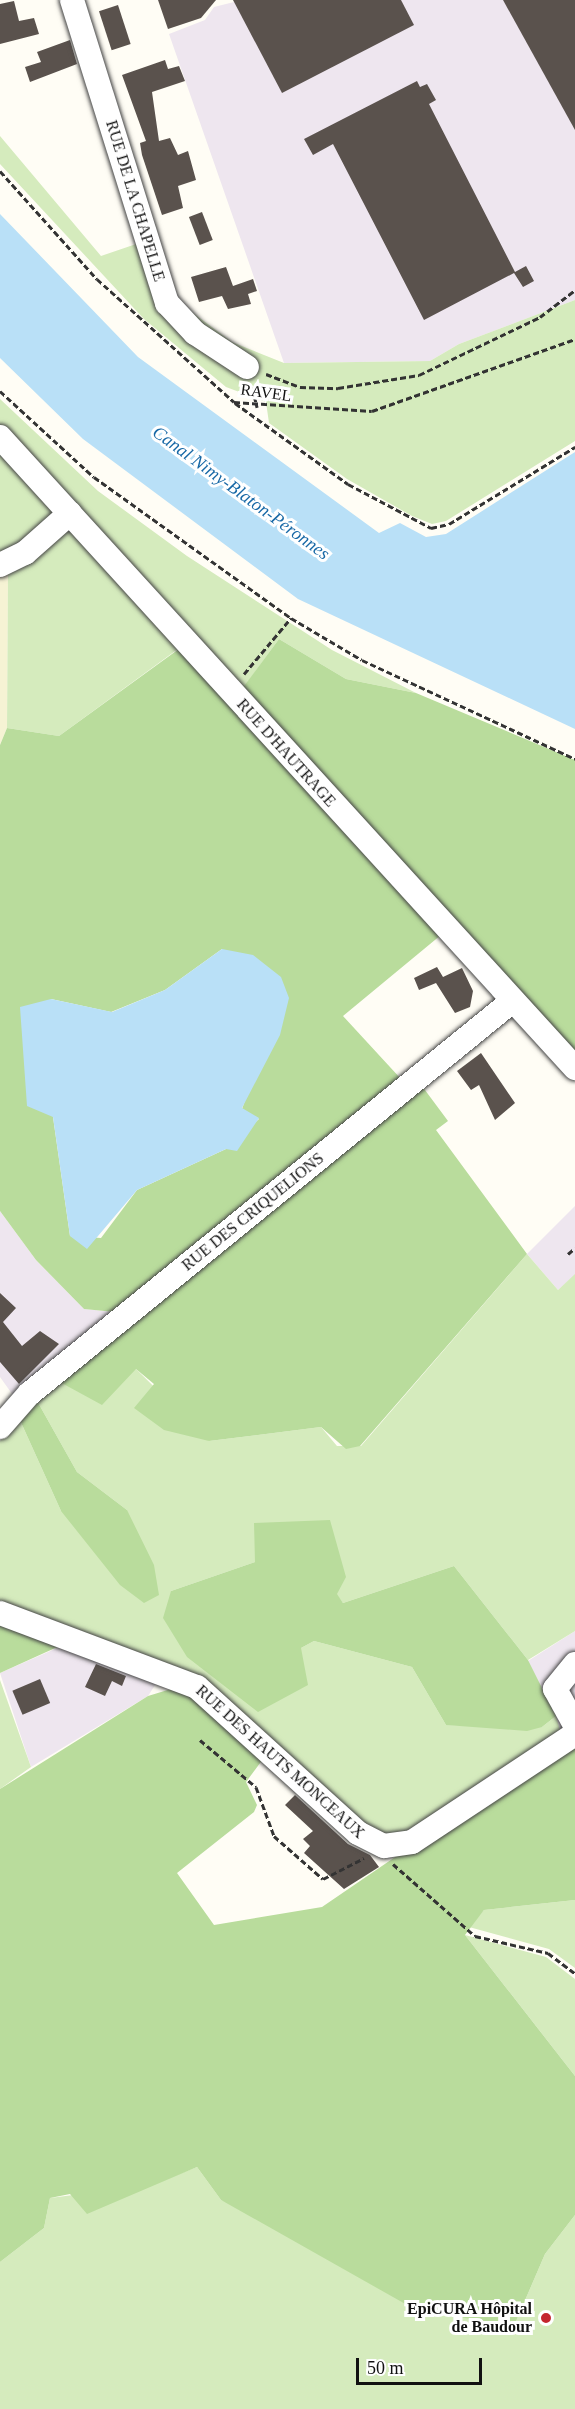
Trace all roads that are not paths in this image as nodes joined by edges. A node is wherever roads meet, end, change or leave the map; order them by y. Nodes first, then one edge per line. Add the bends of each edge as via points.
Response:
1 (72, 0) edge
2 (247, 368) road end
3 (0, 437) edge
4 (70, 513) junction
5 (0, 565) edge
6 (511, 1002) junction
7 (575, 1068) edge
8 (0, 1427) edge
9 (0, 1612) edge
10 (575, 1664) edge
11 (575, 1725) edge
12 (575, 1734) edge

1 - 2 street, RUE DE LA CHAPELLE via 167,303 195,333
3 - 4 street, RUE D'HAUTRAGE
4 - 5 street via 25,553
4 - 6 street, RUE D'HAUTRAGE
6 - 7 street, RUE D'HAUTRAGE
6 - 8 street, RUE DES CRIQUELIONS via 38,1386
9 - 12 street, RUE DES HAUTS MONCEAUX via 197,1687 358,1833 382,1846 412,1842
10 - 11 street via 555,1689

